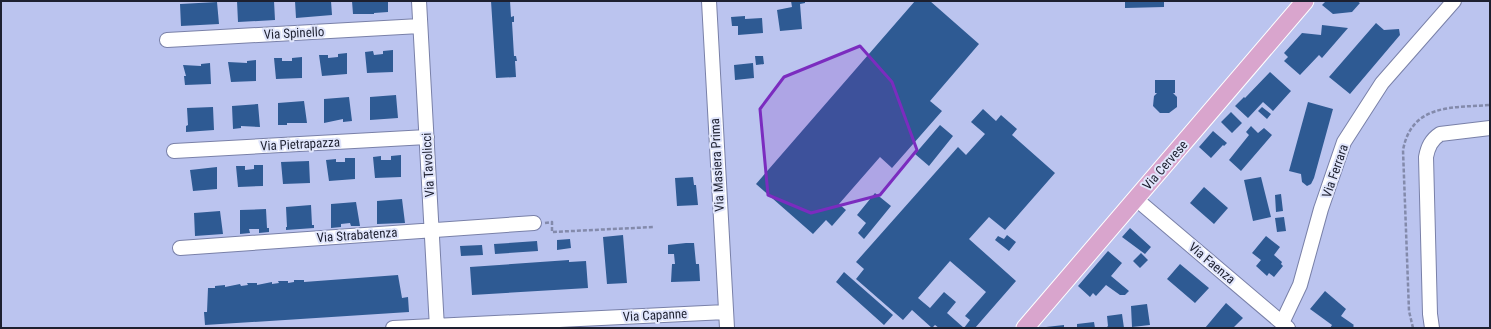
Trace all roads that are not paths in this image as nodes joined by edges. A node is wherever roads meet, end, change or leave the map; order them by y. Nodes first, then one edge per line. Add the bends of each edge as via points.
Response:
1 (419, 1) edge
2 (709, 1) edge
3 (1305, 1) edge
4 (1454, 1) edge
5 (420, 26) junction
6 (167, 40) dead end
7 (1490, 128) edge
8 (427, 137) junction
9 (174, 151) dead end
10 (1136, 199) junction
11 (534, 223) road end
12 (431, 229) junction
13 (180, 248) dead end
14 (726, 312) junction
15 (1285, 326) edge
16 (437, 327) edge
17 (393, 328) edge
18 (727, 328) edge
19 (1025, 328) edge
20 (1432, 328) edge

1 - 5 street, Via Tavolicci
2 - 14 street, Via Masiera Prima
3 - 10 main road, Via Cervese
4 - 15 street, Via Ferrara via 1382,83 1344,142
5 - 6 street, Via Spinello
5 - 8 street, Via Tavolicci
7 - 20 street via 1440,134 1428,147 1426,157
8 - 9 street, Via Pietrapazza
8 - 12 street, Via Tavolicci
10 - 15 street, Via Faenza
10 - 19 main road, Via Cervese
11 - 12 street, Via Strabatenza
12 - 13 street, Via Strabatenza
12 - 16 street, Via Tavolicci
14 - 16 street, Via Capanne
14 - 18 street, Via Masiera Prima
16 - 17 street, Via Capanne

